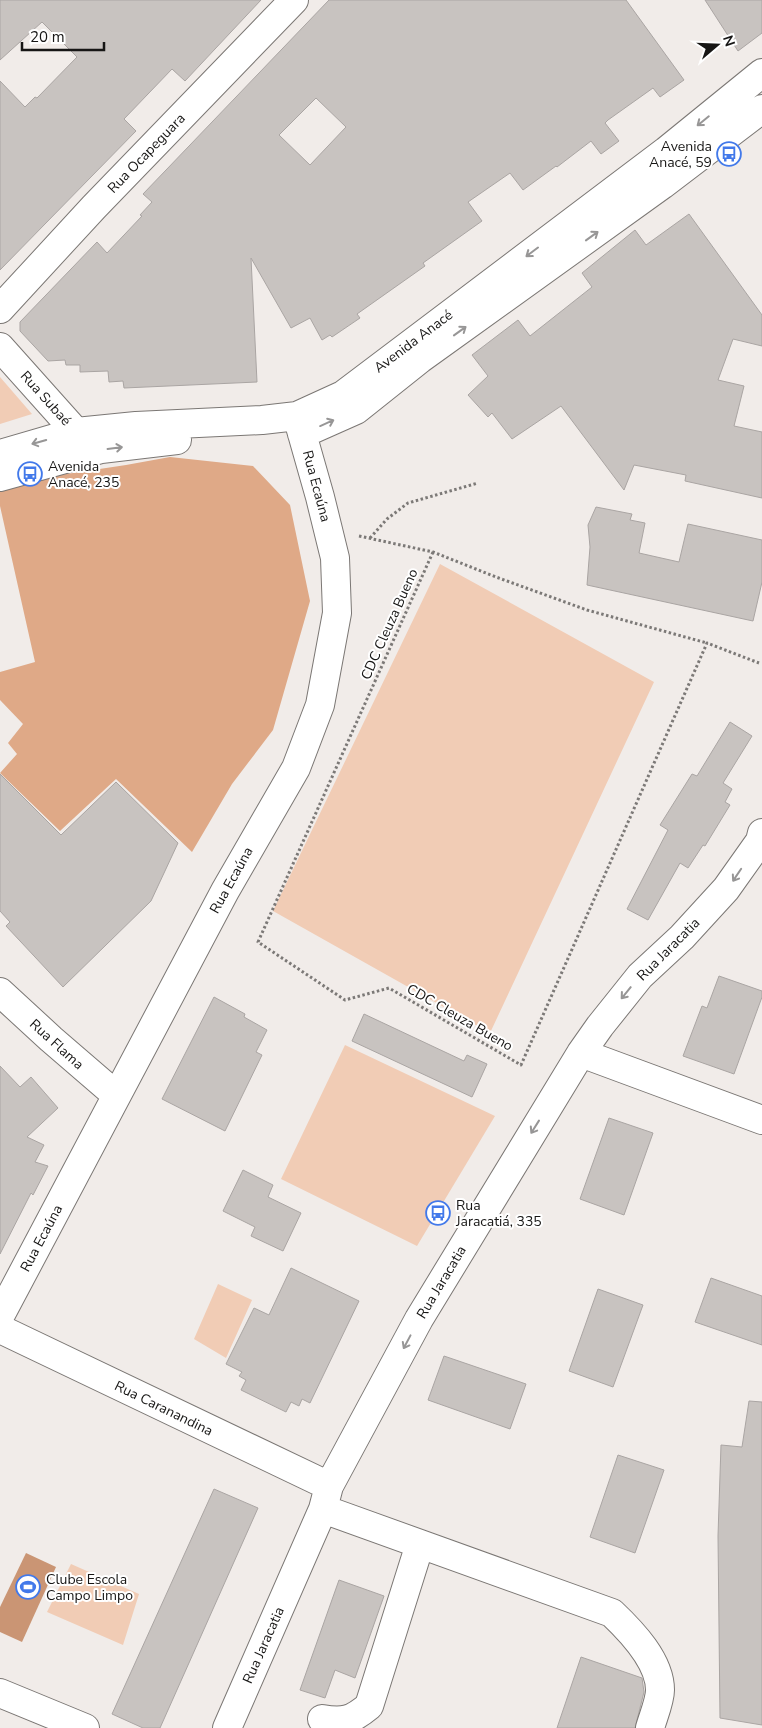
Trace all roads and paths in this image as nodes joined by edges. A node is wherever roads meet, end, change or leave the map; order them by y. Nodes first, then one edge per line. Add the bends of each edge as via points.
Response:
1 (294, 0) edge
2 (762, 73) edge
3 (762, 109) edge
4 (0, 309) edge
5 (0, 347) edge
6 (392, 369) junction
7 (300, 424) junction
8 (82, 442) junction
9 (0, 454) edge
10 (0, 477) edge
11 (478, 483) dead end
12 (328, 529) junction
13 (370, 538) junction
14 (433, 552) junction
15 (707, 643) junction
16 (759, 663) dead end
17 (762, 833) edge
18 (0, 992) edge
19 (580, 1053) junction
20 (116, 1095) junction
21 (762, 1120) edge
22 (0, 1316) edge
23 (0, 1329) edge
24 (326, 1498) junction
25 (420, 1544) junction
26 (0, 1693) edge
27 (322, 1719) dead end
28 (85, 1728) edge
29 (227, 1728) edge
30 (650, 1728) edge

1 - 4 street, Rua Ocapeguara
2 -> 6 street, Avenida Anacé
6 -> 3 street, Avenida Anacé via 662,185
5 - 8 street, Rua Subaé
6 - 7 street, Avenida Anacé via 343,395
7 - 8 street, Avenida Anacé via 101,449
7 - 12 street, Rua Ecaúna
8 -> 9 street, Avenida Anacé
8 - 10 street, Avenida Anacé
11 - 13 path via 408,503
12 - 13 path
12 - 20 street, Rua Ecaúna via 335,558 337,613 320,705 296,768 224,891
13 - 14 path
14 - 15 path via 587,610
14 - 15 path, CDC Cleuza Bueno via 258,942 345,1000 389,988 521,1065
15 - 16 path
17 -> 19 street, Rua Jaracatia via 760,841 726,889 640,976
18 - 20 street, Rua Flama
19 - 21 street
19 -> 24 street, Rua Jaracatia via 419,1320
20 - 22 street, Rua Ecaúna
23 - 24 street, Rua Caranandina
24 - 25 street, Rua Caranandina
24 - 29 street, Rua Jaracatia
25 - 27 street via 369,1706 355,1717 338,1722
25 - 30 street, Rua Caranandina via 612,1614 630,1630 654,1664 660,1690
26 - 28 street

